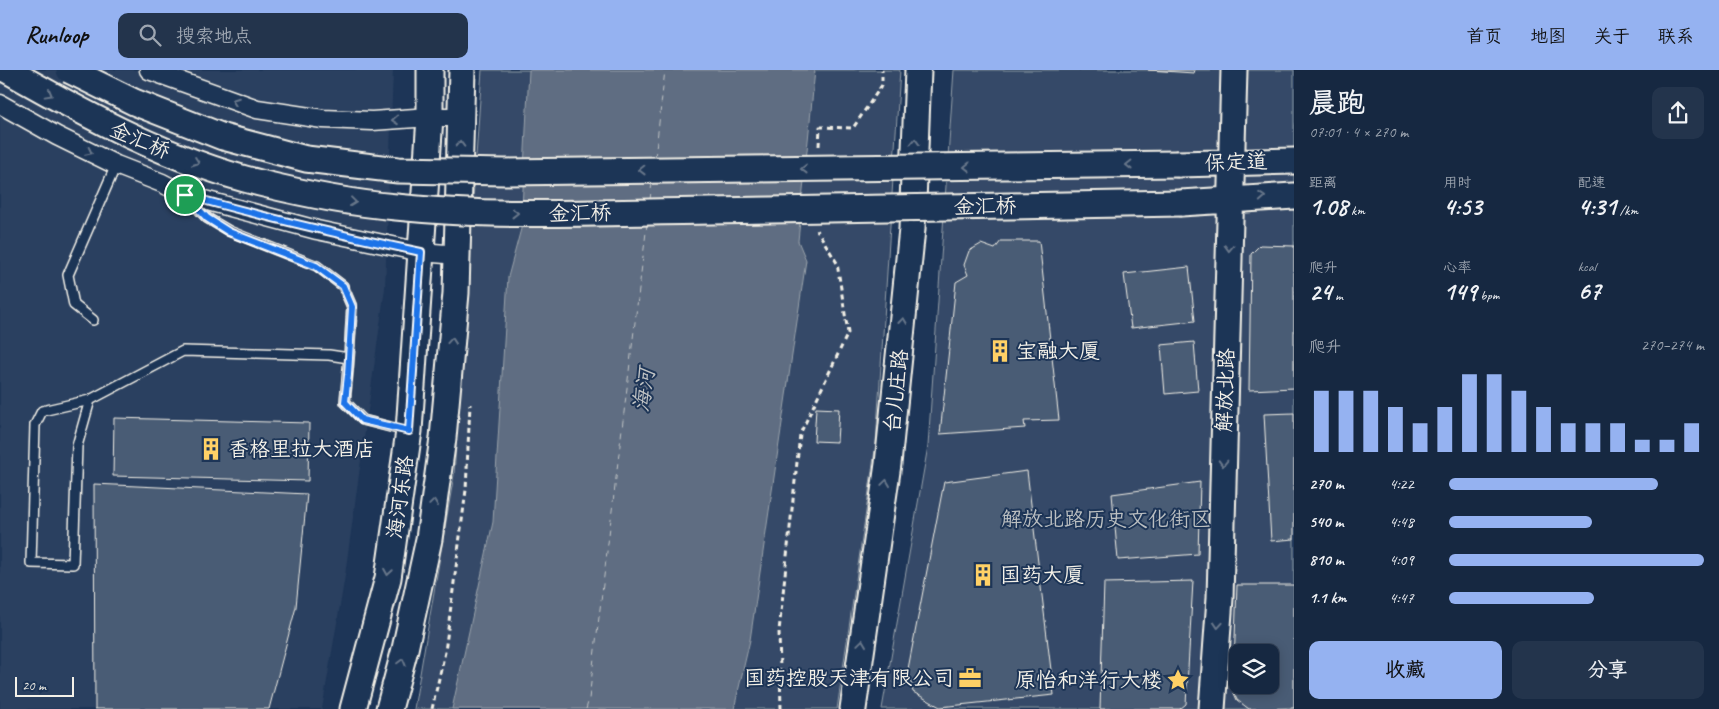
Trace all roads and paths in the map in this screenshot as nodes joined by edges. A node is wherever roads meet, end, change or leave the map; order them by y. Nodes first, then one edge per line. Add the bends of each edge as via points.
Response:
1 (6, 70) edge
2 (69, 70) edge
3 (149, 70) edge
4 (430, 70) edge
5 (462, 70) edge
6 (882, 70) edge
7 (918, 70) edge
8 (1234, 70) edge
9 (0, 104) edge
10 (1233, 108) junction
11 (430, 117) junction
12 (461, 117) junction
13 (820, 127) dead end
14 (1294, 161) edge
15 (1232, 162) junction
16 (1178, 164) junction
17 (116, 166) junction
18 (185, 195) junction
19 (1294, 196) edge
20 (1230, 199) junction
21 (817, 229) dead end
22 (421, 252) junction
23 (458, 256) junction
24 (93, 320) dead end
25 (349, 358) junction
26 (90, 400) junction
27 (409, 431) junction
28 (353, 709) edge
29 (389, 709) edge
30 (781, 709) edge
31 (853, 709) edge
32 (1212, 709) edge

1 -> 20 main road, 金汇桥, bridge via 91,118 199,164 337,200 396,207 509,214 1181,203
16 -> 2 main road, 金汇桥, bridge via 505,172 398,170 306,159 224,137 134,102
11 -> 3 street via 362,121 257,109
4 - 11 main road, 海河东路
5 - 12 main road, 海河东路
6 - 13 path via 882,85 853,128
31 -> 7 main road, 台儿庄路 via 890,445 912,229
8 - 10 main road, 解放北路
9 -> 17 street
10 - 15 main road, 解放北路
10 - 16 main road via 1217,141 1202,154
11 - 12 street
11 - 22 main road, 海河东路
23 -> 12 main road, 海河东路
14 - 15 main road, 保定道
15 - 16 main road, 保定道
15 - 20 main road, 解放北路
17 - 18 street
17 - 24 lane via 68,275 74,305
18 - 22 street via 317,230
18 - 25 lane via 207,218 229,232 316,266 343,286 352,307
20 -> 19 main road, 保定道
20 -> 32 main road, 解放北路 via 1220,598
21 - 30 path via 837,263 848,333 800,434 779,631
22 - 23 street
22 - 27 main road, 海河东路
29 -> 23 main road, 海河东路 via 429,539 444,438
25 - 26 lane via 183,351
25 - 27 lane via 345,402 362,420
26 - 26 lane via 42,411 35,425 31,563 73,564 76,446
27 -> 28 main road, 海河东路 via 388,578

